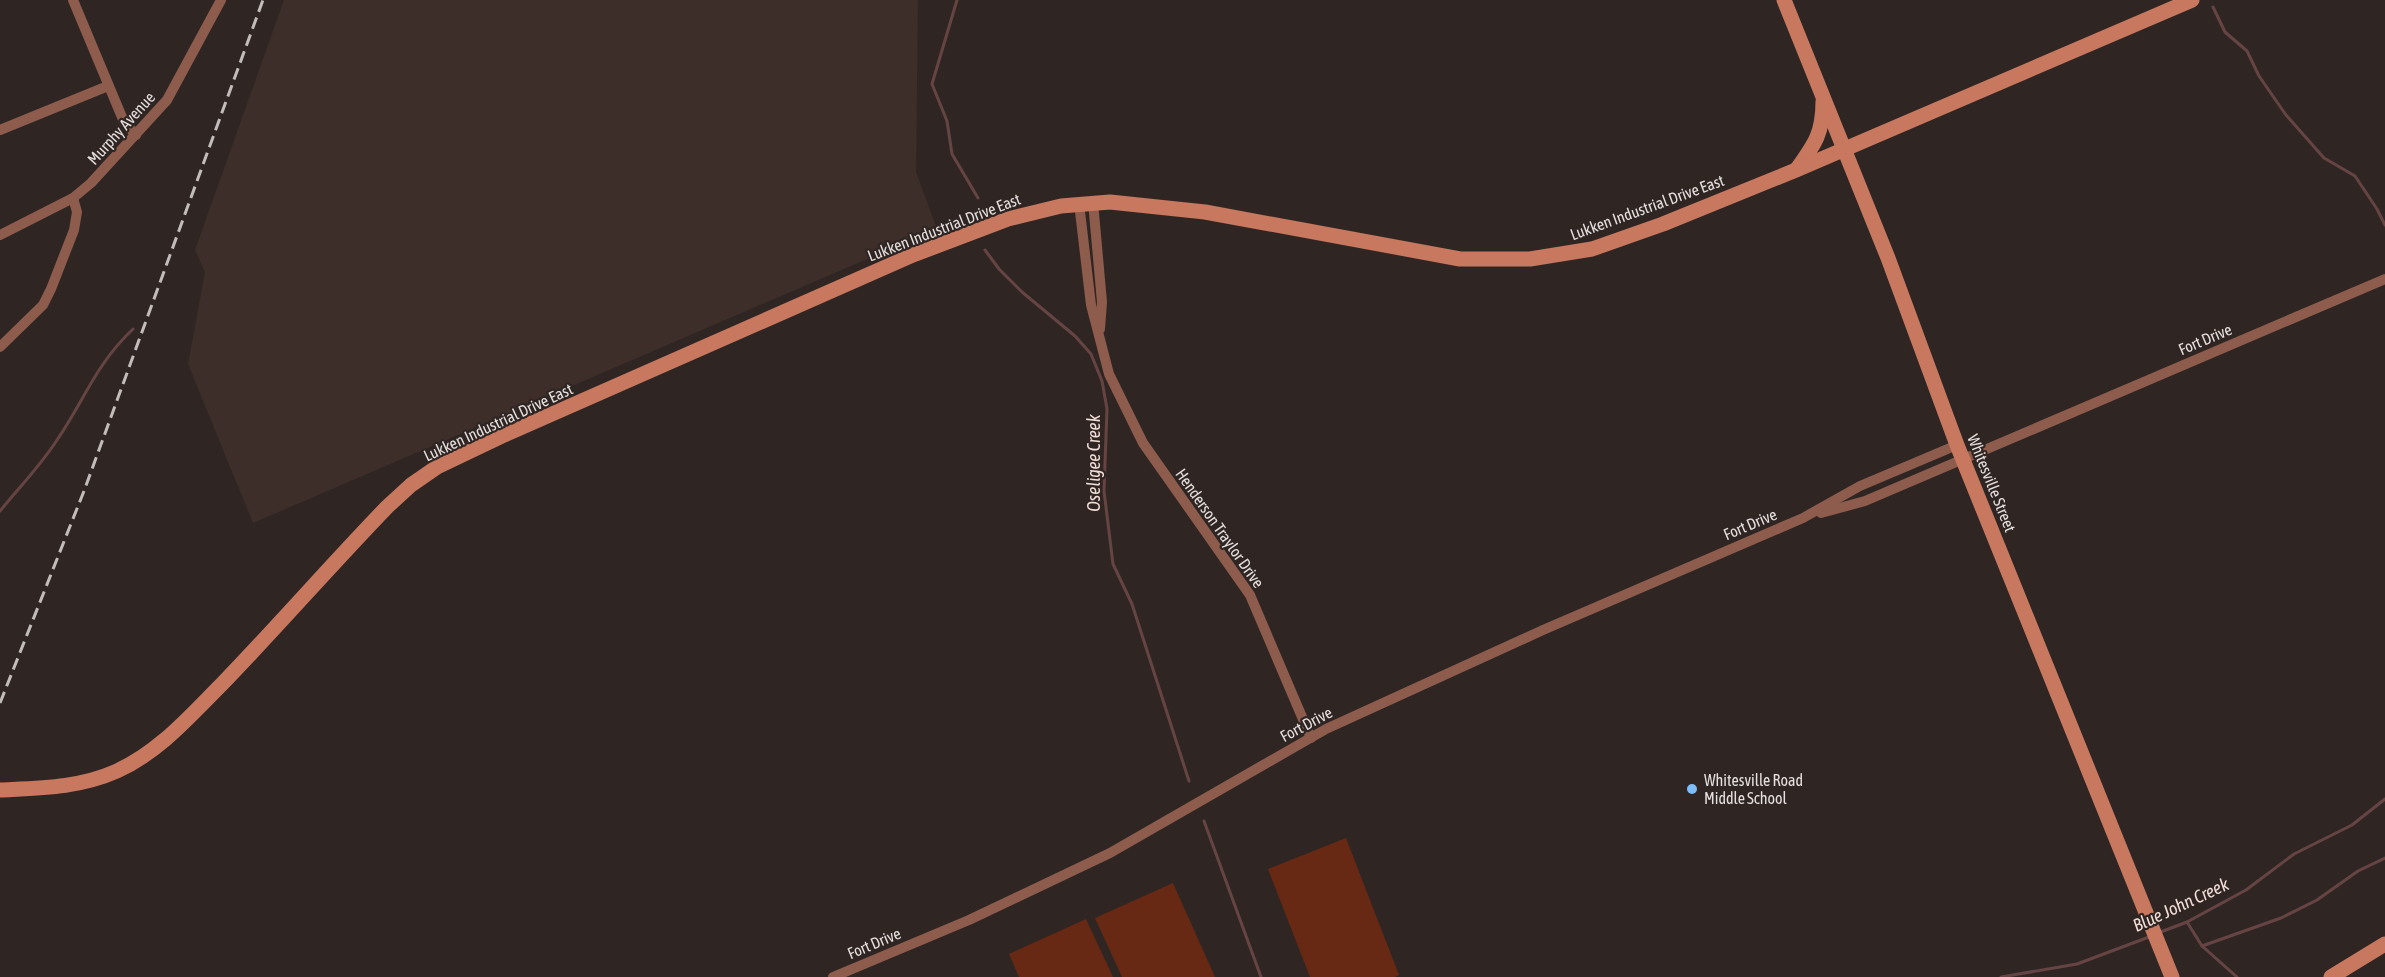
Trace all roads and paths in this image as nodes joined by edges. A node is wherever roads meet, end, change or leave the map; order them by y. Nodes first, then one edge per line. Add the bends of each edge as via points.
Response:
1 (73, 0) edge
2 (221, 0) edge
3 (1784, 0) edge
4 (2192, 0) edge
5 (108, 86) junction
6 (1823, 95) junction
7 (0, 130) edge
8 (136, 135) junction
9 (1845, 150) junction
10 (1796, 170) junction
11 (73, 198) junction
12 (1086, 203) junction
13 (0, 235) edge
14 (2385, 279) edge
15 (0, 348) edge
16 (1960, 452) junction
17 (1311, 738) junction
18 (4, 790) edge
19 (2385, 944) edge
20 (833, 977) edge
21 (2172, 977) edge
22 (2331, 977) edge

1 - 5 street
2 - 8 street, Murphy Avenue via 167,100
3 - 6 main road, Whitesville Street
4 - 9 main road, Lukken Industrial Drive East
5 - 7 street
5 - 8 street via 124,122
6 - 9 main road, Whitesville Street
6 - 10 main road via 1822,127 1814,147
8 - 11 street, Murphy Avenue
9 - 10 main road, Lukken Industrial Drive East
9 - 16 main road, Whitesville Street
10 - 12 main road, Lukken Industrial Drive East via 1592,249 1514,260 1440,256 1205,212
11 - 13 street, Murphy Avenue
11 - 15 street via 77,212 74,230 47,297
12 - 17 street, Henderson Traylor Drive via 1102,302 1100,338 1109,374 1143,443 1250,595
12 - 18 main road, Lukken Industrial Drive East via 1026,214 913,255 437,467 387,507 250,656 158,746 117,771 87,782
14 - 16 street, Fort Drive
16 - 17 street, Fort Drive via 1865,501 1803,518 1543,630
16 - 21 main road, Whitesville Street
17 - 20 street, Fort Drive via 1110,853 969,920
19 - 22 main road

